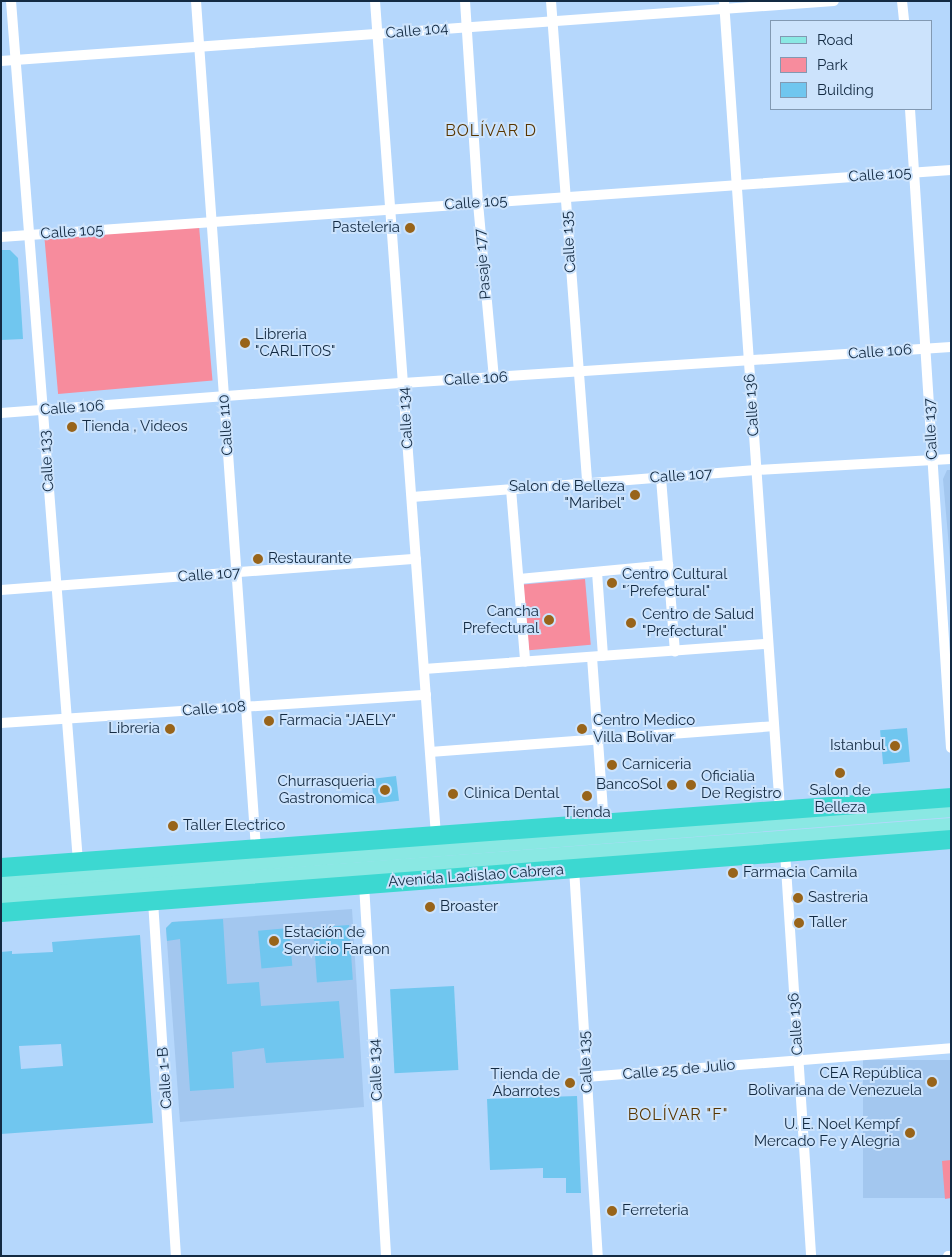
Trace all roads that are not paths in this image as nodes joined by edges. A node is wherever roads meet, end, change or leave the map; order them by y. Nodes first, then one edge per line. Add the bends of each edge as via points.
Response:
1 (11, 1) edge
2 (196, 1) edge
3 (375, 1) edge
4 (465, 1) edge
5 (550, 1) edge
6 (834, 1) edge
7 (902, 1) edge
8 (724, 6) edge
9 (904, 20) edge
10 (552, 22) junction
11 (466, 26) junction
12 (378, 35) junction
13 (199, 47) junction
14 (16, 60) junction
15 (1, 61) edge
16 (910, 110) edge
17 (951, 170) edge
18 (914, 173) junction
19 (736, 185) junction
20 (565, 197) junction
21 (478, 203) junction
22 (390, 209) junction
23 (211, 222) junction
24 (30, 235) junction
25 (1, 237) edge
26 (951, 347) edge
27 (927, 349) junction
28 (749, 361) junction
29 (579, 373) junction
30 (494, 378) junction
31 (403, 383) junction
32 (224, 397) junction
33 (43, 410) junction
34 (1, 413) edge
35 (951, 459) edge
36 (932, 460) junction
37 (756, 470) junction
38 (661, 478) junction
39 (587, 483) junction
40 (511, 489) junction
41 (412, 497) junction
42 (416, 559) junction
43 (668, 565) junction
44 (236, 572) junction
45 (597, 572) junction
46 (519, 579) junction
47 (57, 586) junction
48 (1, 590) edge
49 (768, 644) junction
50 (675, 651) junction
51 (603, 656) junction
52 (592, 657) junction
53 (526, 662) junction
54 (424, 669) junction
55 (426, 695) junction
56 (246, 707) junction
57 (67, 719) junction
58 (1, 723) edge
59 (774, 726) junction
60 (598, 738) junction
61 (951, 748) edge
62 (430, 752) junction
63 (951, 797) edge
64 (780, 809) junction
65 (951, 809) edge
66 (604, 822) junction
67 (951, 826) edge
68 (436, 835) junction
69 (951, 839) edge
70 (256, 848) junction
71 (785, 852) junction
72 (78, 862) junction
73 (1, 867) edge
74 (574, 868) junction
75 (1, 882) edge
76 (364, 884) junction
77 (1, 897) edge
78 (153, 900) junction
79 (1, 912) edge
80 (951, 1048) edge
81 (798, 1060) junction
82 (586, 1077) junction
83 (176, 1256) edge
84 (386, 1256) edge
85 (598, 1256) edge
86 (811, 1256) edge

1 - 14 street, Calle 133
2 - 13 street, Calle 110
3 - 12 street, Calle 134
4 - 11 street, Pasaje 177
5 - 10 street, Calle 135
6 - 8 street, Calle 104
7 - 9 street
8 - 10 street, Calle 104
8 - 19 street, Calle 136
10 - 11 street, Calle 104
10 - 20 street, Calle 135
11 - 12 street, Calle 104
11 - 21 street, Pasaje 177
12 - 13 street, Calle 104
12 - 22 street, Calle 134
13 - 14 street, Calle 104
13 - 23 street, Calle 110
14 - 15 street, Calle 104
14 - 24 street, Calle 133
16 - 18 street, Calle 137
17 - 18 street, Calle 105
18 - 19 street, Calle 105
18 - 27 street, Calle 137
19 - 20 street, Calle 105
19 - 28 street, Calle 136
20 - 21 street, Calle 105
20 - 29 street, Calle 135
21 - 22 street, Calle 105
21 - 30 street, Pasaje 177
22 - 23 street, Calle 105
22 - 31 street, Calle 134
23 - 24 street, Calle 105
23 - 32 street, Calle 110
24 - 25 street, Calle 105
24 - 33 street, Calle 133
26 - 27 street, Calle 106
27 - 28 street, Calle 106
27 - 36 street, Calle 137
28 - 29 street, Calle 106
28 - 37 street, Calle 136
29 - 30 street, Calle 106
29 - 39 street, Calle 135
30 - 31 street, Calle 106
31 - 32 street, Calle 106
31 - 41 street, Calle 134
32 - 33 street, Calle 106
32 - 44 street, Calle 110
33 - 34 street, Calle 106
33 - 47 street, Calle 133
35 - 36 street, Calle 107
36 - 37 street, Calle 107
36 - 61 street, Calle 137
37 - 38 street, Calle 107
37 - 49 street, Calle 136
38 - 39 street, Calle 107
38 - 43 street
39 - 40 street, Calle 107
40 - 41 street, Calle 107
40 - 46 street
41 - 42 street, Calle 134
42 - 44 street, Calle 107
42 - 54 street, Calle 134
43 - 45 street
43 - 50 street
44 - 47 street, Calle 107
44 - 56 street, Calle 110
45 - 46 street
45 - 51 street
46 - 53 street
47 - 48 street, Calle 107
47 - 57 street, Calle 133
49 - 50 street
49 - 59 street, Calle 136
50 - 51 street
51 - 52 street
52 - 53 street
52 - 60 street
53 - 54 street
54 - 55 street, Calle 134
55 - 56 street, Calle 108
55 - 62 street, Calle 134
56 - 57 street, Calle 108
56 - 70 street, Calle 110
57 - 58 street, Calle 108
57 - 72 street, Calle 133
59 - 60 street
59 - 64 street, Calle 136
60 - 62 street
60 - 66 street
62 - 68 street, Calle 134
63 - 64 highway
64 - 66 highway
65 - 75 main road, Avenida Ladislao Cabrera
66 - 68 highway
67 - 77 main road, Avenida Ladislao Cabrera
68 - 70 highway
69 - 71 highway, Avenida Ladislao Cabrera
70 - 72 highway
71 - 74 highway, Avenida Ladislao Cabrera
71 - 81 street, Calle 136
72 - 73 highway
74 - 76 highway, Avenida Ladislao Cabrera
74 - 82 street, Calle 135
76 - 78 highway, Avenida Ladislao Cabrera
76 - 84 street, Calle 134
78 - 79 highway, Avenida Ladislao Cabrera
78 - 83 street, Calle 1-B
80 - 81 street, Calle 25 de Julio
81 - 82 street, Calle 25 de Julio
81 - 86 street, Calle 136
82 - 85 street, Calle 135

